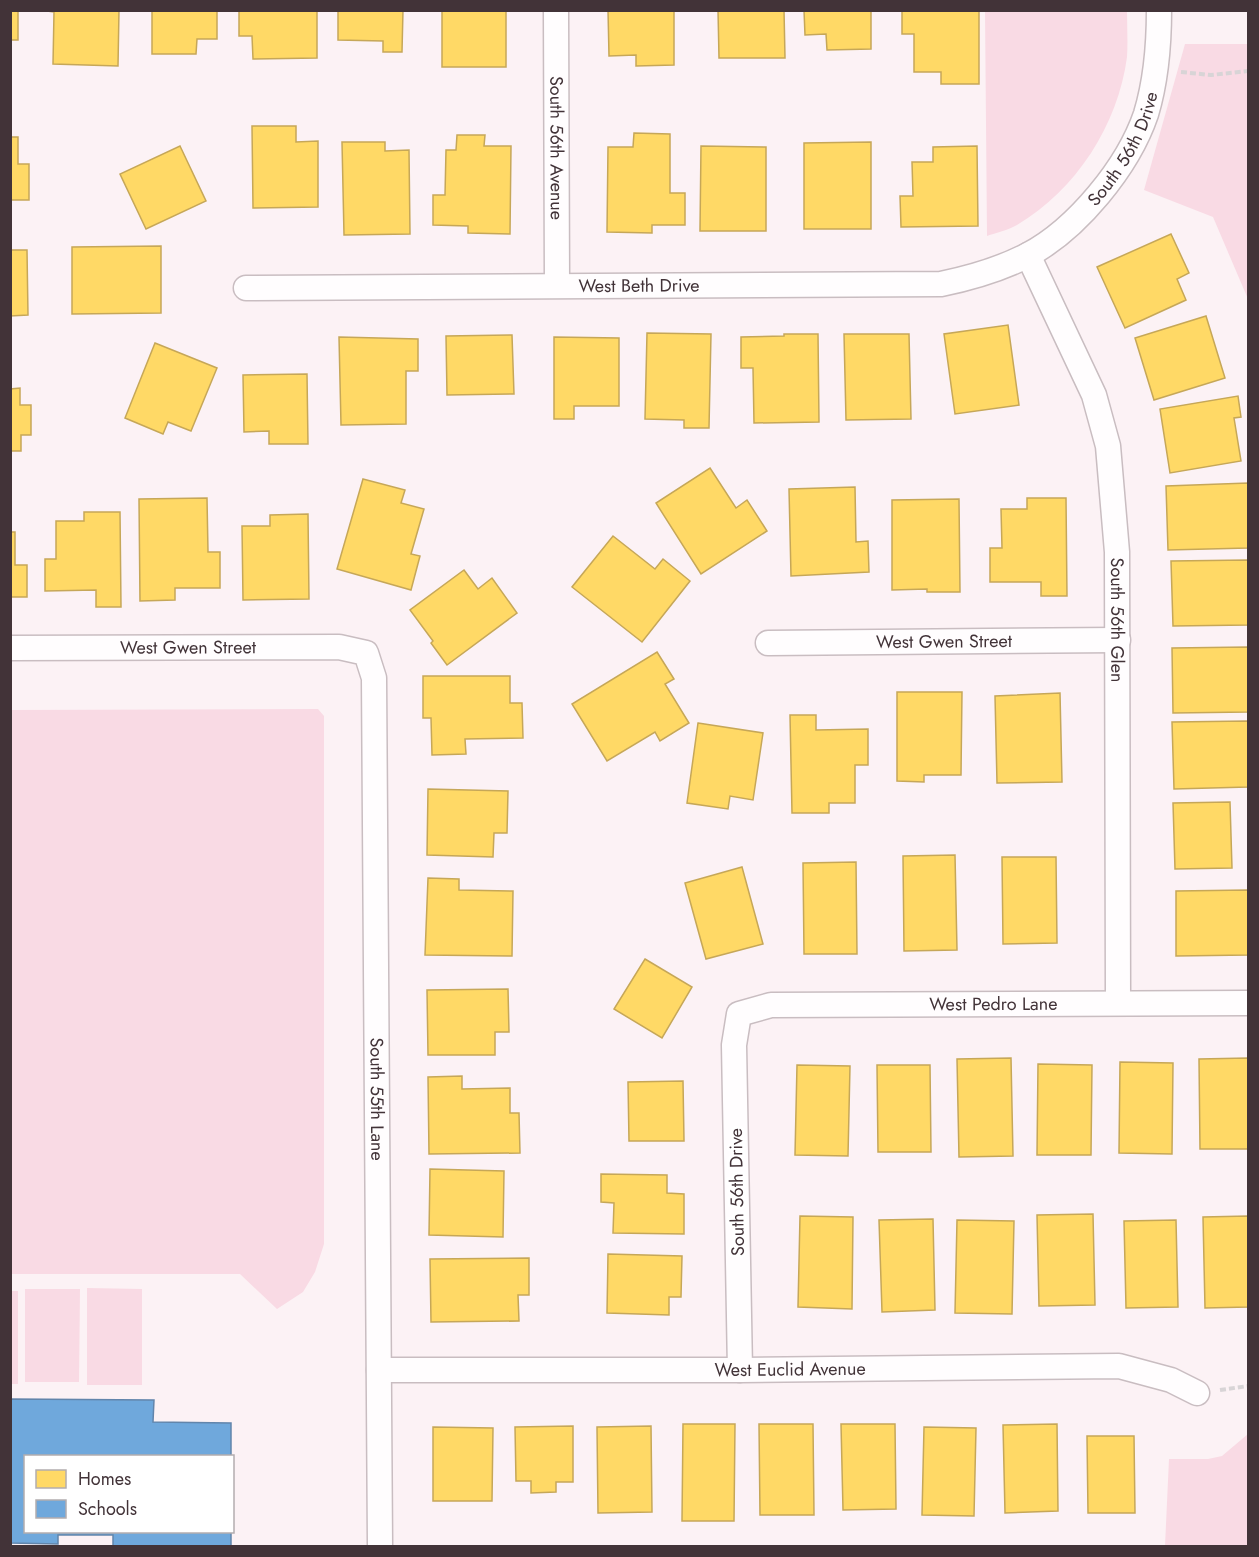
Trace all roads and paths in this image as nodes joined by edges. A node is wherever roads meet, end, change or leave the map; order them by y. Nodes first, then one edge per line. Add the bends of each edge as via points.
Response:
1 (556, 10) edge
2 (1159, 10) edge
3 (1156, 68) junction
4 (1248, 71) edge
5 (1028, 255) junction
6 (557, 285) junction
7 (246, 288) dead end
8 (1118, 640) junction
9 (768, 643) dead end
10 (10, 648) edge
11 (366, 653) joint
12 (1118, 1003) junction
13 (1248, 1003) edge
14 (739, 1014) joint
15 (740, 1370) junction
16 (379, 1371) junction
17 (1197, 1393) dead end
18 (380, 1546) edge

1 - 6 street, South 56th Avenue
2 - 3 street, South 56th Drive
3 - 4 path via 1211,75
3 - 5 street, South 56th Drive via 1145,115 1125,158 1098,196
5 - 6 street, West Beth Drive via 941,284
5 - 8 street, South 56th Glen via 1094,395 1108,446 1117,552
6 - 7 street, West Beth Drive
8 - 9 street, West Gwen Street
8 - 12 street, South 56th Glen
10 - 11 street, West Gwen Street via 339,647
11 - 16 street, South 55th Lane via 374,678
12 - 13 street, West Pedro Lane
12 - 14 street, West Pedro Lane via 771,1005
14 - 15 street, South 56th Drive via 734,1045
15 - 16 street, West Euclid Avenue
15 - 17 street, West Euclid Avenue via 1119,1366 1171,1380
16 - 18 street, South 55th Lane

